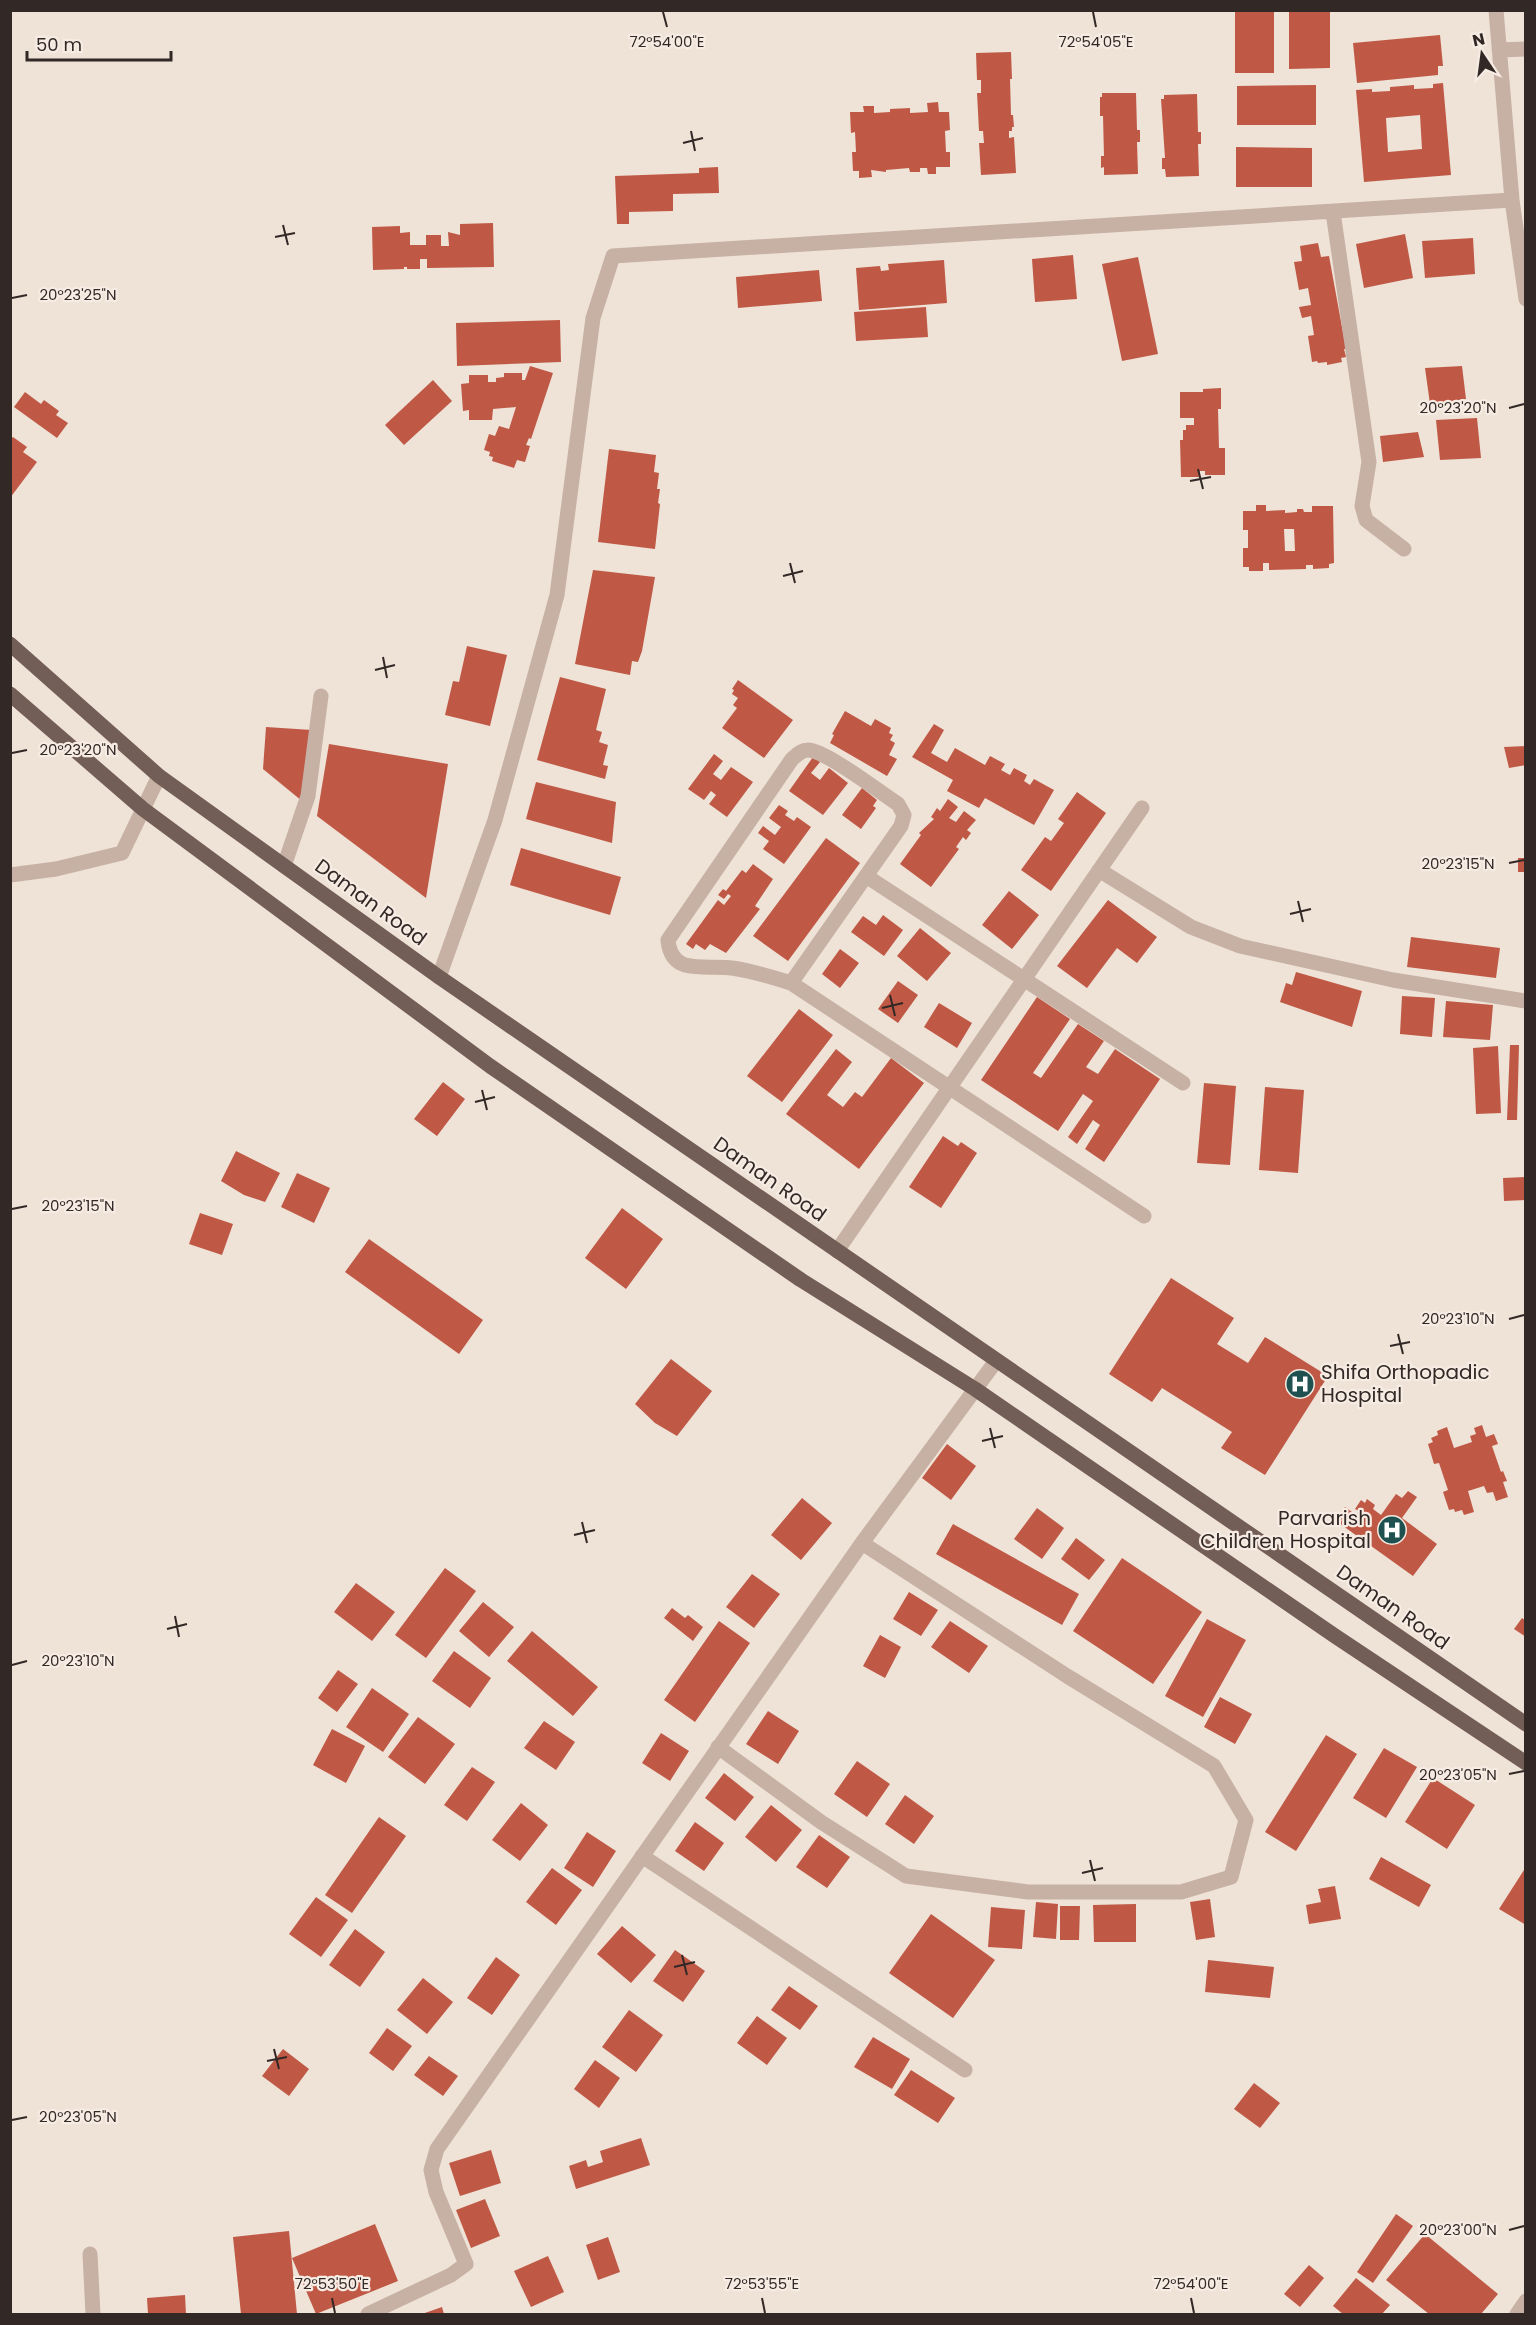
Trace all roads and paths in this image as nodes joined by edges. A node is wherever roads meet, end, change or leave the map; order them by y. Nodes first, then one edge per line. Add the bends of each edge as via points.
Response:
1 (1496, 10) edge
2 (1526, 49) edge
3 (1499, 50) junction
4 (1512, 200) junction
5 (1333, 212) junction
6 (1526, 299) edge
7 (1404, 549) dead end
8 (10, 644) edge
9 (10, 694) edge
10 (321, 696) dead end
11 (159, 776) junction
12 (1142, 808) dead end
13 (143, 809) junction
14 (284, 866) junction
15 (1099, 870) junction
16 (10, 875) edge
17 (866, 876) junction
18 (439, 977) junction
19 (1024, 979) junction
20 (791, 983) junction
21 (1526, 1000) edge
22 (1183, 1083) dead end
23 (950, 1087) junction
24 (1144, 1216) dead end
25 (837, 1251) junction
26 (996, 1361) junction
27 (975, 1389) junction
28 (862, 1543) junction
29 (1526, 1724) edge
30 (718, 1747) junction
31 (1526, 1763) edge
32 (642, 1856) junction
33 (965, 2070) dead end
34 (90, 2254) dead end
35 (1526, 2301) edge
36 (93, 2314) edge
37 (368, 2314) edge
38 (1517, 2314) edge

1 - 3 street
2 - 3 street
3 - 4 street
4 - 5 street
4 - 6 street
5 - 7 street via 1369,462 1362,506 1366,520
5 - 18 street via 613,255 593,318 557,595 495,820
8 - 11 main road, Daman Road
9 - 13 main road
10 - 14 street via 308,796
11 - 13 street
11 - 14 main road, Daman Road
12 - 15 street
13 - 16 street via 122,853
13 - 27 main road via 490,1066 801,1280
14 - 18 main road, Daman Road
15 - 19 street
15 - 21 street via 1191,927 1240,946 1393,980
17 - 19 street
17 - 20 street
17 - 20 street via 901,826 904,815 898,804 826,756 810,750 800,752 668,940 675,959 685,965 742,970
18 - 25 main road, Daman Road
19 - 22 street
19 - 23 street
20 - 23 street
23 - 24 street
23 - 25 street
25 - 26 main road, Daman Road
26 - 27 street
26 - 29 main road, Daman Road
27 - 28 street
27 - 31 main road
28 - 30 street
28 - 30 street via 1214,1766 1246,1821 1231,1877 1181,1893 1040,1892 906,1876 821,1822
30 - 32 street
32 - 33 street
32 - 37 street via 437,2149 431,2170 436,2192 466,2264
34 - 36 street
35 - 38 street

